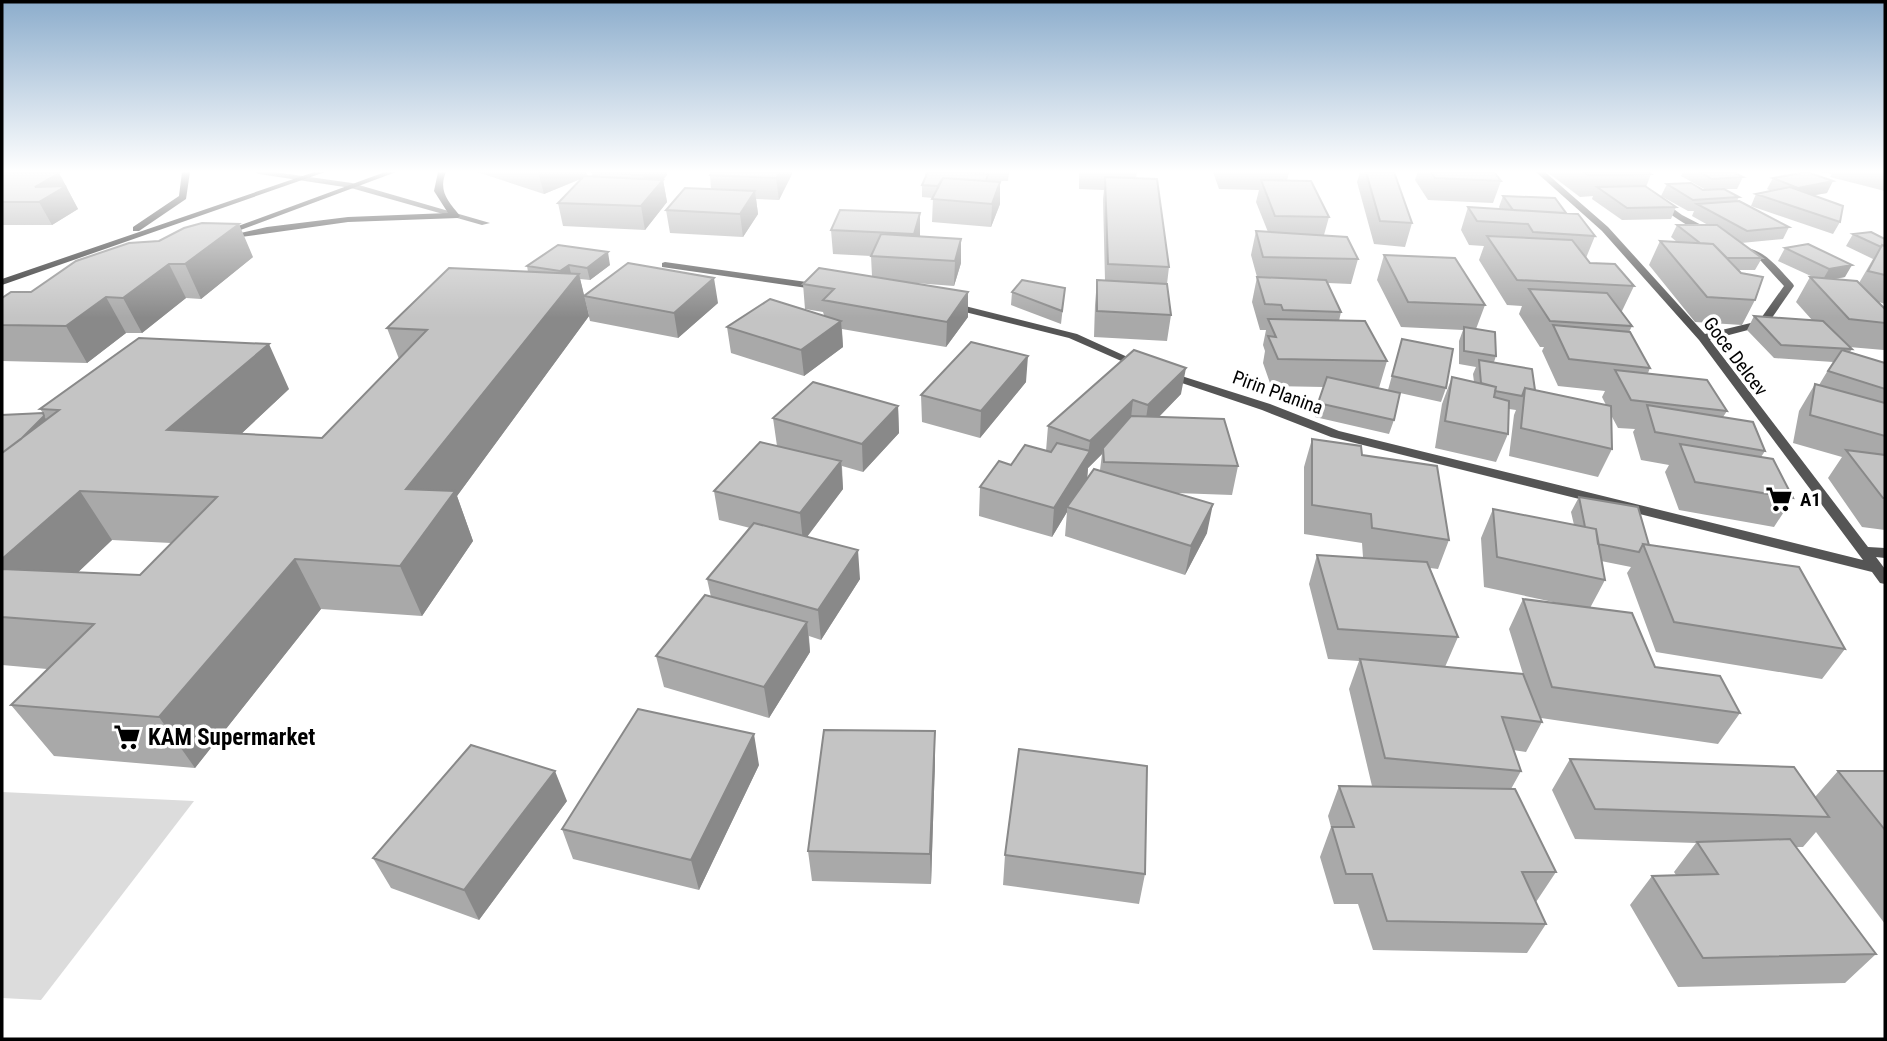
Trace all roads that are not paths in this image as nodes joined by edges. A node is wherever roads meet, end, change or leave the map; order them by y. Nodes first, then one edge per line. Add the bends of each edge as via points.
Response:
1 (149, 221) edge
2 (178, 221) edge
3 (262, 221) edge
4 (356, 221) edge
5 (475, 221) edge
6 (1595, 221) edge
7 (1686, 221) edge
8 (485, 223) dead end
9 (1721, 238) edge
10 (1732, 243) edge
11 (110, 244) junction
12 (665, 265) dead end
13 (2, 282) edge
14 (1789, 286) junction
15 (838, 289) edge
16 (1803, 289) dead end
17 (941, 304) edge
18 (1703, 338) junction
19 (1147, 368) edge
20 (1161, 372) edge
21 (1864, 551) junction
22 (1885, 553) edge
23 (1882, 574) edge

1 - 11 main road
2 - 11 main road
3 - 4 main road via 212,240
5 - 8 street
6 - 18 street, Goce Delcev
7 - 9 street
10 - 14 street via 1764,259
11 - 13 main road
12 - 15 street
14 - 16 street
14 - 18 street via 1763,323
17 - 19 street via 1073,336
18 - 21 street, Goce Delcev
20 - 23 street, Pirin Planina via 1335,434
21 - 22 street
21 - 23 street, Goce Delcev

